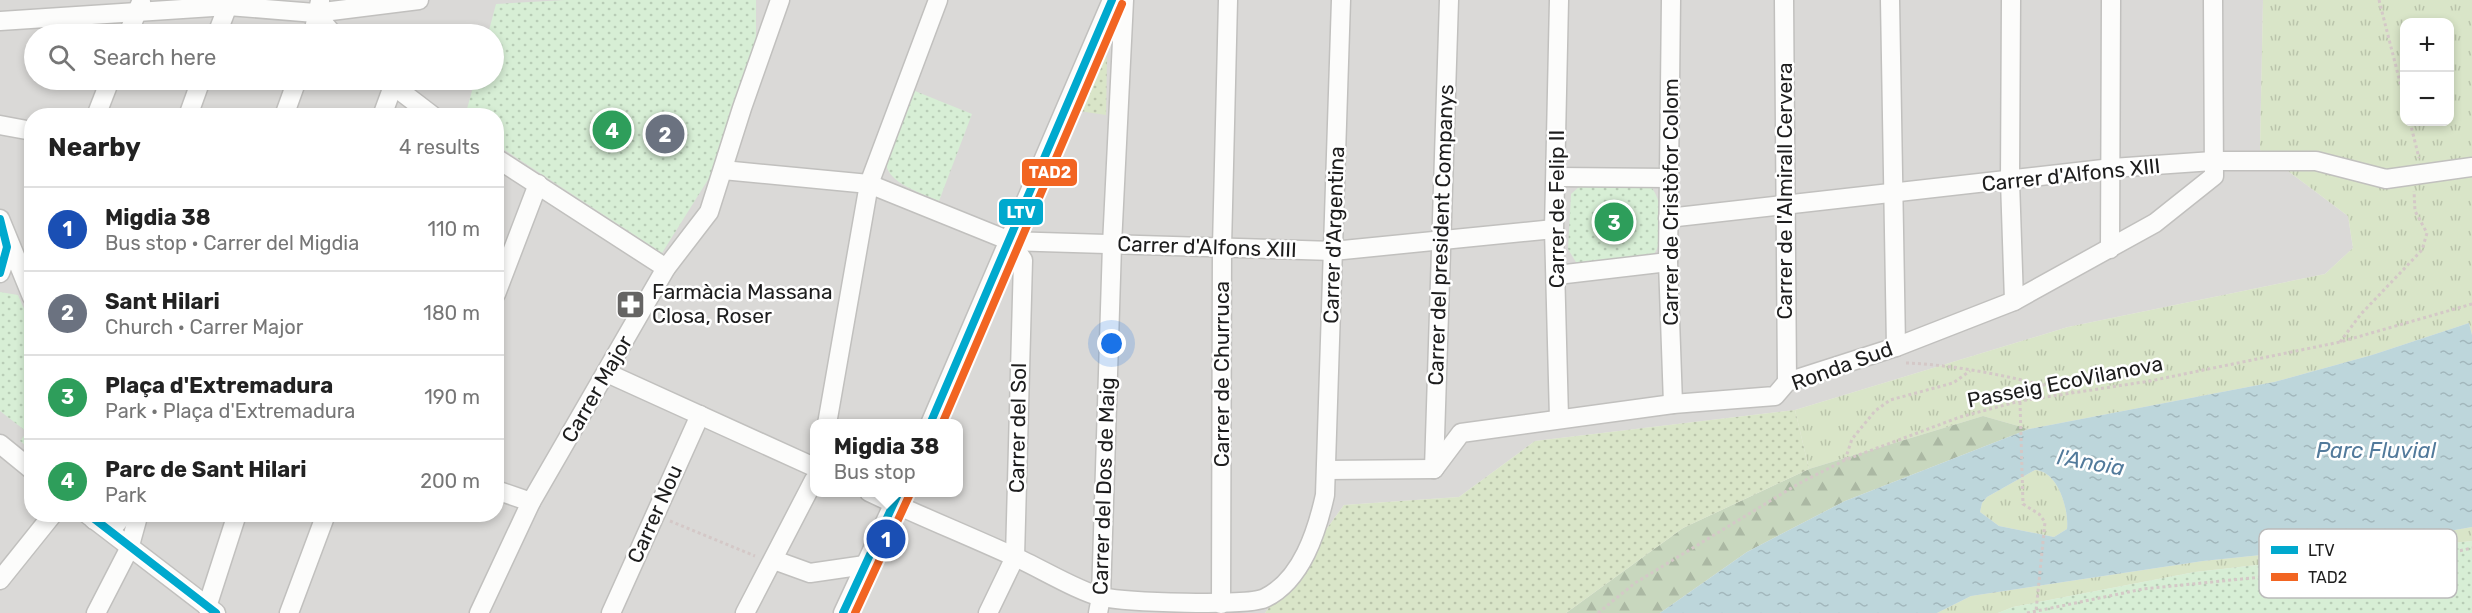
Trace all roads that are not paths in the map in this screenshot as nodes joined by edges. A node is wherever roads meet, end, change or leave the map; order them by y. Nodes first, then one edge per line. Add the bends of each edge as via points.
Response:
1 (419, 0) edge
2 (780, 0) edge
3 (938, 0) edge
4 (1112, 0) edge
5 (1124, 0) edge
6 (1228, 0) edge
7 (1341, 0) edge
8 (1449, 0) edge
9 (1558, 0) edge
10 (1671, 0) edge
11 (1784, 0) edge
12 (1890, 0) edge
13 (2011, 0) edge
14 (2111, 0) edge
15 (2213, 0) edge
16 (229, 3) edge
17 (139, 6) edge
18 (318, 7) edge
19 (0, 21) edge
20 (132, 24) edge
21 (221, 24) edge
22 (315, 24) edge
23 (327, 24) edge
24 (106, 90) edge
25 (198, 90) edge
26 (293, 90) edge
27 (388, 90) edge
28 (398, 90) edge
29 (99, 108) edge
30 (192, 108) edge
31 (287, 108) edge
32 (384, 108) edge
33 (422, 108) edge
34 (0, 125) edge
35 (24, 130) edge
36 (2213, 161) junction
37 (504, 163) edge
38 (2472, 167) edge
39 (2112, 168) junction
40 (723, 170) junction
41 (1556, 177) junction
42 (1670, 178) junction
43 (2010, 181) junction
44 (538, 184) junction
45 (869, 184) junction
46 (1894, 193) junction
47 (1785, 204) junction
48 (1668, 218) junction
49 (0, 219) edge
50 (1554, 229) junction
51 (6, 237) junction
52 (1441, 240) junction
53 (1010, 241) junction
54 (1112, 245) junction
55 (1222, 247) junction
56 (2110, 249) junction
57 (1333, 251) junction
58 (1668, 262) junction
59 (666, 268) junction
60 (504, 273) edge
61 (0, 274) edge
62 (24, 274) edge
63 (1557, 275) junction
64 (24, 281) edge
65 (2014, 301) junction
66 (1896, 355) junction
67 (607, 373) junction
68 (1787, 382) junction
69 (1673, 404) junction
70 (700, 415) junction
71 (1559, 418) junction
72 (828, 419) edge
73 (932, 419) edge
74 (0, 444) edge
75 (24, 464) edge
76 (810, 465) edge
77 (1434, 469) junction
78 (1327, 470) junction
79 (810, 488) edge
80 (504, 493) edge
81 (897, 498) edge
82 (531, 502) junction
83 (47, 522) edge
84 (96, 522) edge
85 (131, 522) edge
86 (135, 522) edge
87 (235, 522) edge
88 (323, 522) edge
89 (129, 549) junction
90 (1015, 557) junction
91 (774, 560) junction
92 (865, 565) junction
93 (155, 567) junction
94 (0, 580) edge
95 (1221, 604) junction
96 (1100, 605) edge
97 (212, 610) edge
98 (96, 613) edge
99 (289, 613) edge
100 (479, 613) edge
101 (611, 613) edge
102 (745, 613) edge
103 (843, 613) edge
104 (988, 613) edge

1 - 18 street
2 - 40 street, Carrer Major
3 - 45 street
4 - 53 street
5 - 54 street, Carrer del Dos de Maig
6 - 55 street, Carrer de Churruca
7 - 57 street, Carrer d'Argentina
8 - 52 street, Carrer del president Companys
9 - 41 street, Carrer de Felip II
10 - 42 street, Carrer de Cristòfor Colom
11 - 47 street, Carrer de l'Almirall Cervera
12 - 46 street
13 - 43 street
14 - 39 street
15 - 36 street
16 - 17 street
16 - 18 street
16 - 21 street
17 - 19 street
17 - 20 street
18 - 22 street
18 - 23 street
24 - 29 street
25 - 30 street
26 - 31 street
27 - 32 street
28 - 33 street
34 - 35 street
36 - 38 street, Carrer d'Alfons XIII via 2316,161 2386,178
36 - 39 street, Carrer d'Alfons XIII
36 - 56 street, Ronda Sud via 2214,176 2155,223
37 - 44 street
39 - 43 street, Carrer d'Alfons XIII
39 - 56 street
40 - 45 street, Carrer d'Alfons XIII
40 - 59 street, Carrer Major via 709,212
41 - 42 street
41 - 50 street, Carrer de Felip II
42 - 48 street, Carrer de Cristòfor Colom
43 - 46 street, Carrer d'Alfons XIII
43 - 65 street
44 - 59 street
44 - 60 street
45 - 53 street, Carrer d'Alfons XIII
45 - 72 street
46 - 47 street, Carrer d'Alfons XIII
46 - 66 street
47 - 48 street, Carrer d'Alfons XIII
47 - 68 street, Carrer de l'Almirall Cervera
48 - 58 street, Carrer de Cristòfor Colom
49 - 51 street
50 - 52 street, Carrer d'Alfons XIII
50 - 63 street, Carrer de Felip II
51 - 61 street via 6,257
51 - 62 street
52 - 57 street, Carrer d'Alfons XIII
52 - 77 street, Carrer del president Companys
53 - 54 street, Carrer d'Alfons XIII
53 - 73 street
53 - 90 street, Carrer del Sol via 1023,260
54 - 55 street, Carrer d'Alfons XIII
54 - 96 street, Carrer del Dos de Maig
55 - 57 street, Carrer d'Alfons XIII
55 - 95 street, Carrer de Churruca
56 - 65 street, Ronda Sud
57 - 78 street, Carrer d'Argentina
58 - 63 street
58 - 69 street, Carrer de Cristòfor Colom
59 - 67 street, Carrer Major
61 - 64 street via 8,273
63 - 71 street, Carrer de Felip II
65 - 66 street, Ronda Sud
66 - 68 street, Ronda Sud
67 - 70 street
67 - 82 street, Carrer Major
68 - 69 street, Ronda Sud via 1775,396
69 - 71 street, Ronda Sud
70 - 76 street
70 - 101 street, Carrer Nou
71 - 77 street, Ronda Sud via 1461,433
74 - 75 street
77 - 78 street
78 - 95 street, Carrer d'Argentina via 1314,536 1286,581 1264,599
79 - 91 street
80 - 82 street
81 - 90 street
81 - 92 street
82 - 100 street, Carrer Major
83 - 94 street
84 - 89 street
85 - 89 street
86 - 93 street
87 - 97 street
88 - 99 street
89 - 93 street
89 - 98 street
90 - 96 street
90 - 104 street, Carrer del Sol
91 - 92 street via 810,573
91 - 102 street
92 - 103 street
93 - 97 street
95 - 96 street, Carrer d'Argentina

